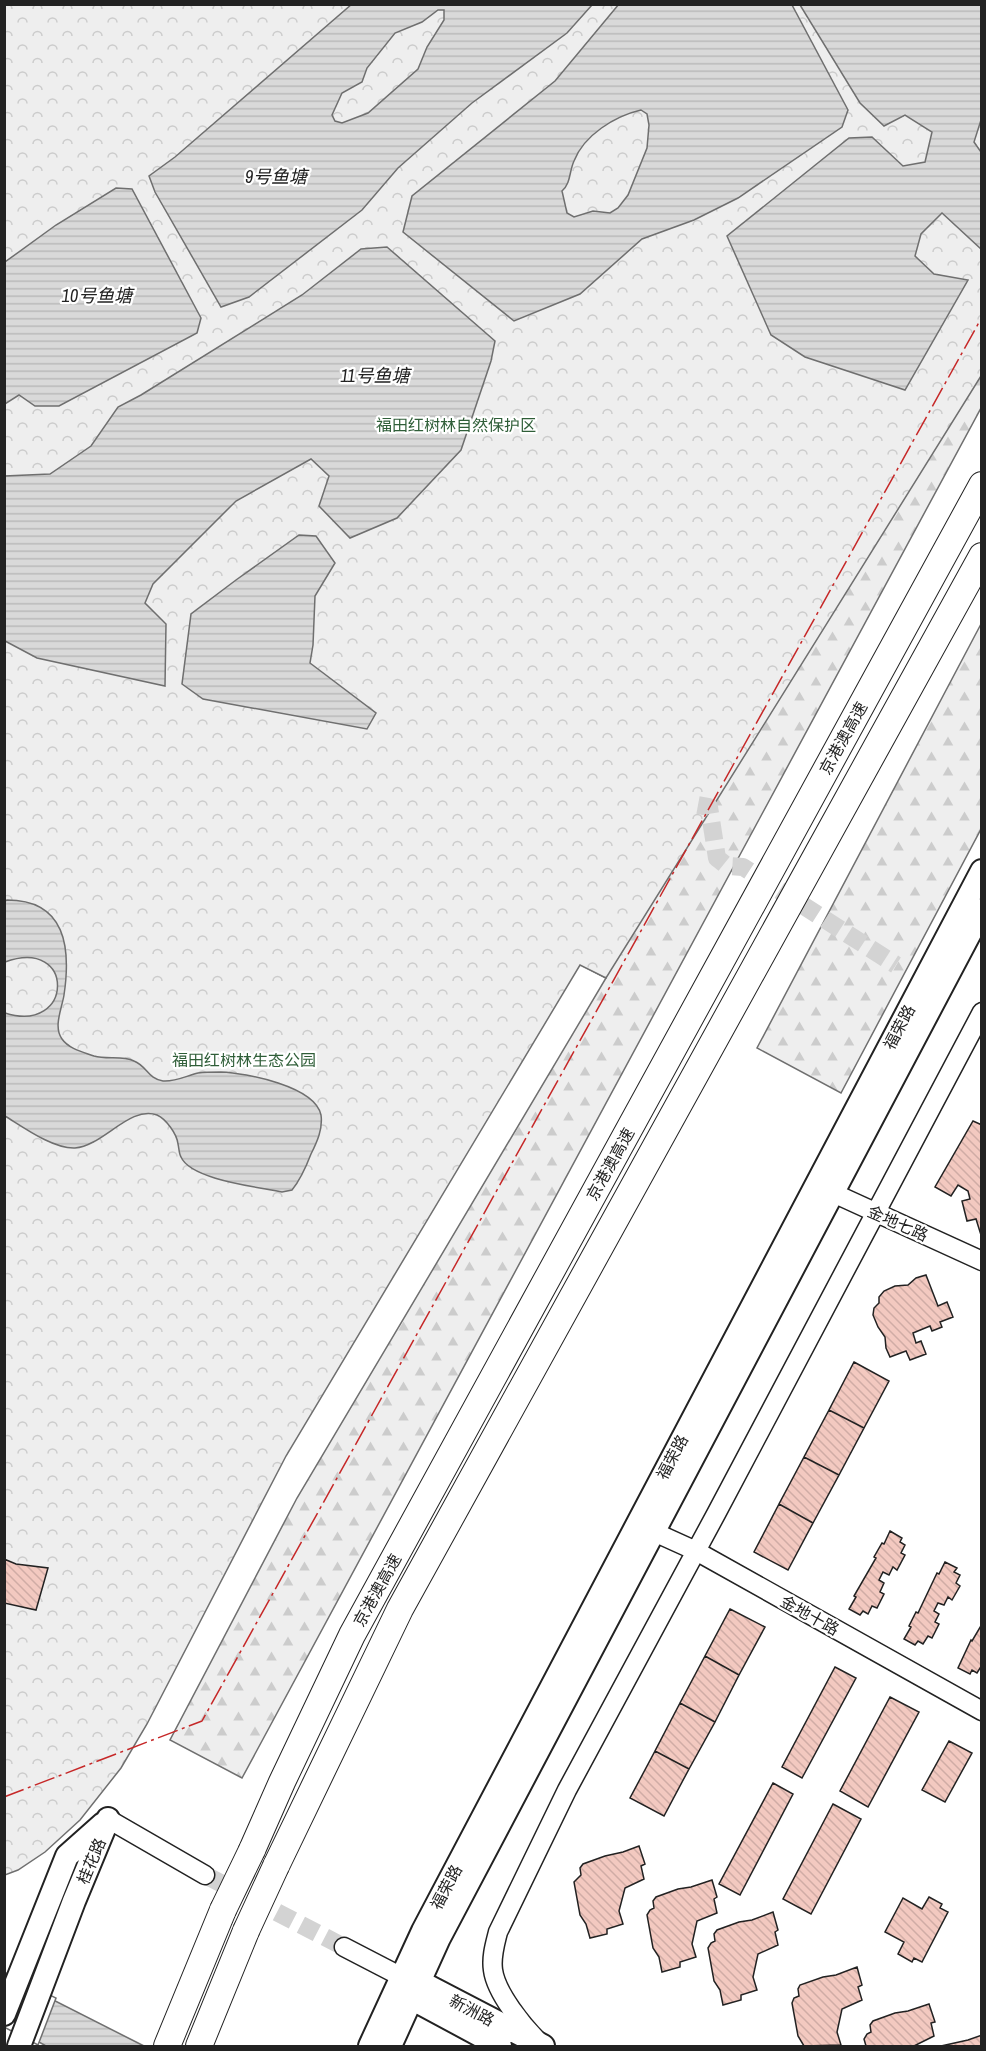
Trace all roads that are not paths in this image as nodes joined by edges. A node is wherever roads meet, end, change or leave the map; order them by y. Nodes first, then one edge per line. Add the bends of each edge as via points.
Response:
1 (981, 485) edge
2 (981, 556) edge
3 (981, 871) edge
4 (981, 910) edge
5 (981, 1012) edge
6 (824, 1188) junction
7 (875, 1212) junction
8 (981, 1261) edge
9 (645, 1528) junction
10 (696, 1551) junction
11 (981, 1711) edge
12 (108, 1819) junction
13 (205, 1875) tunnel mouth
14 (43, 1915) junction
15 (65, 1924) junction
16 (344, 1947) tunnel mouth
17 (410, 1985) junction
18 (4, 2014) edge
19 (19, 2046) edge
20 (167, 2046) edge
21 (199, 2046) edge
22 (370, 2046) edge
23 (390, 2046) edge
24 (500, 2046) edge
25 (543, 2046) edge

1 - 20 highway, 京港澳高速, bridge via 352,1635 223,1910
2 - 21 highway, 京港澳高速, bridge via 400,1609 246,1931
3 - 6 main road, 福荣路
4 - 6 main road, 福荣路
5 - 7 street
6 - 7 street, 金地七路
6 - 9 main road, 福荣路
7 - 8 street, 金地七路
7 - 10 street
9 - 10 street, 金地十路
9 - 17 main road, 福荣路
10 - 11 street, 金地十路
10 - 25 street via 567,1790 498,1932 493,1957 495,1980
12 - 13 street
12 - 14 main road, 桂花路 via 67,1856
12 - 15 main road, 桂花路
14 - 15 street
14 - 18 main road, 桂花路
15 - 19 main road, 桂花路
16 - 17 street, 新洲路
17 - 22 main road, 福荣路
17 - 23 main road, 福荣路
17 - 24 main road, 新洲路
17 - 25 main road, 新洲路

